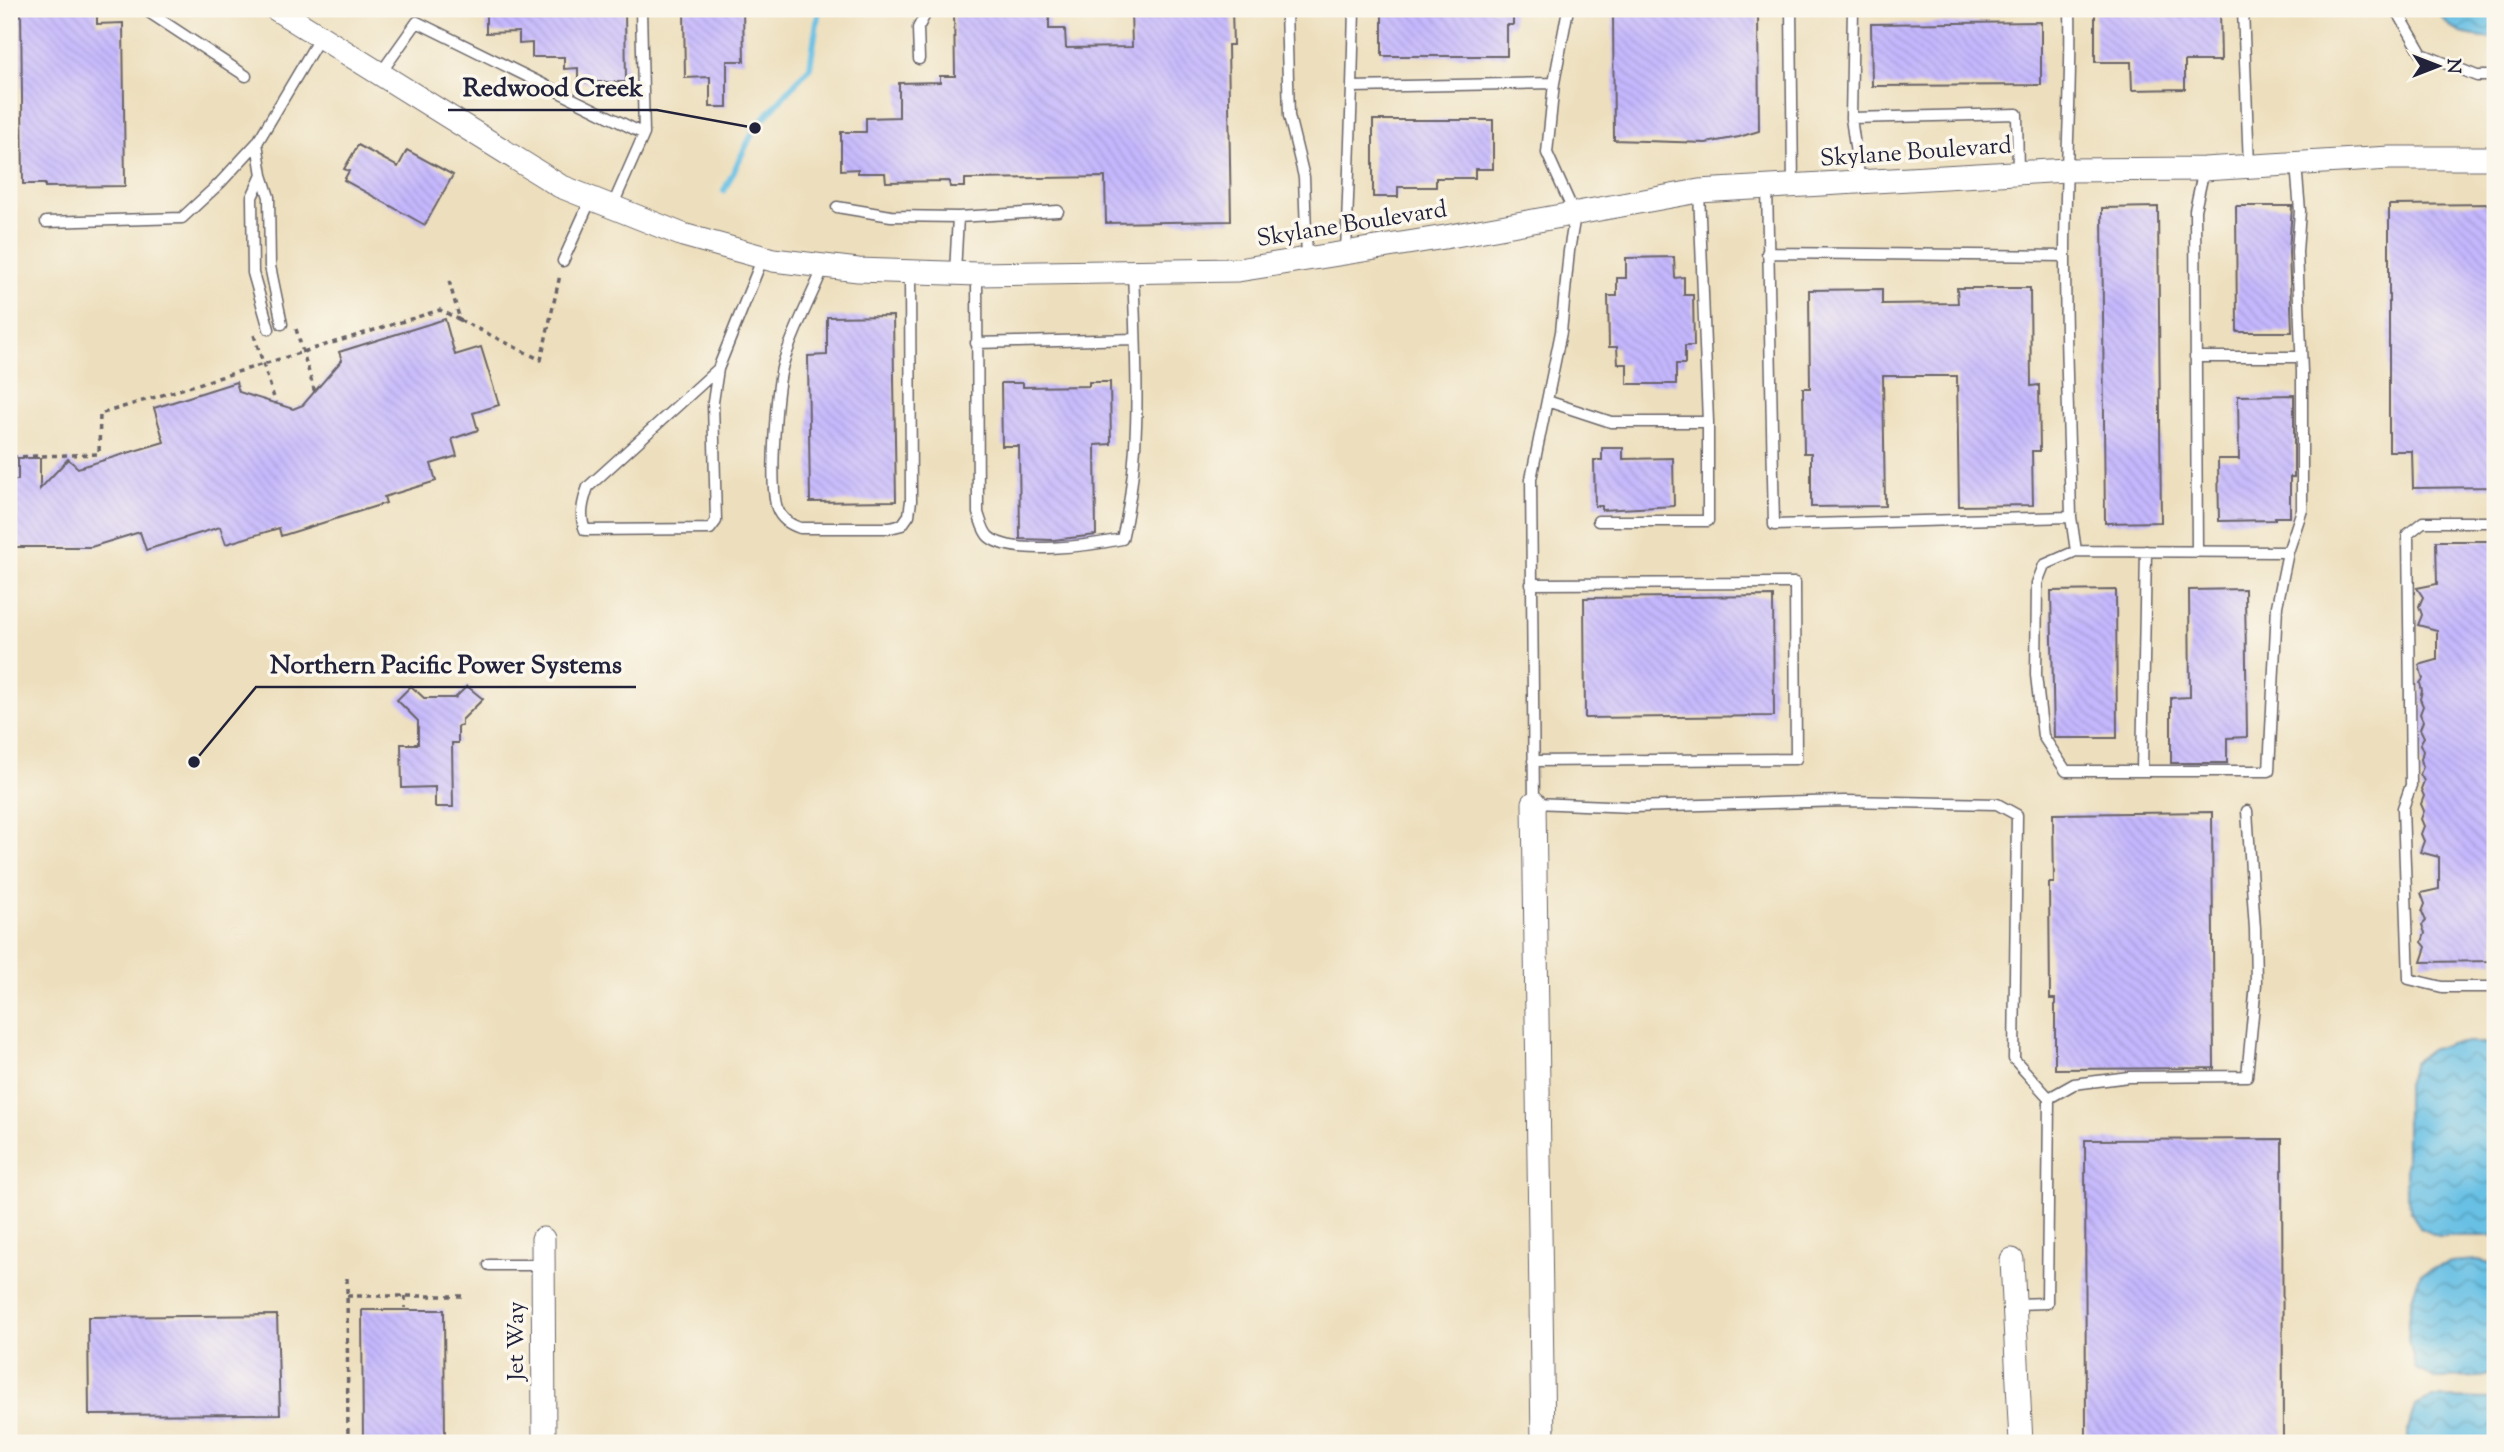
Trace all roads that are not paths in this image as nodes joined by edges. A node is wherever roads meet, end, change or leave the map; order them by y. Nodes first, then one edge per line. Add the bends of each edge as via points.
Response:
1 (144, 9) edge
2 (276, 9) edge
3 (641, 9) edge
4 (928, 9) edge
5 (1286, 9) edge
6 (1353, 9) edge
7 (1568, 9) edge
8 (1791, 9) edge
9 (1853, 9) edge
10 (2070, 9) edge
11 (2243, 9) edge
12 (2396, 9) edge
13 (320, 37) junction
14 (919, 59) dead end
15 (380, 74) junction
16 (246, 76) dead end
17 (2495, 76) edge
18 (1554, 83) junction
19 (1352, 86) junction
20 (1851, 118) junction
21 (644, 134) junction
22 (257, 143) junction
23 (2495, 158) edge
24 (2296, 164) junction
25 (2249, 166) junction
26 (2204, 169) junction
27 (2066, 170) junction
28 (2018, 173) junction
29 (262, 175) junction
30 (1860, 182) junction
31 (1767, 187) junction
32 (1793, 187) junction
33 (1699, 191) junction
34 (602, 203) junction
35 (837, 208) dead end
36 (1058, 211) dead end
37 (1575, 215) junction
38 (958, 217) junction
39 (46, 222) dead end
40 (1346, 253) junction
41 (1767, 253) junction
42 (2065, 256) junction
43 (763, 257) junction
44 (1307, 259) junction
45 (563, 261) road end
46 (824, 266) junction
47 (1133, 270) junction
48 (909, 271) junction
49 (966, 274) junction
50 (288, 322) road end
51 (269, 329) dead end
52 (1135, 339) junction
53 (976, 343) junction
54 (2195, 357) junction
55 (2301, 357) junction
56 (718, 369) junction
57 (1547, 401) junction
58 (1708, 422) junction
59 (2071, 517) junction
60 (1598, 521) dead end
61 (2495, 522) edge
62 (2076, 551) junction
63 (2146, 551) junction
64 (2197, 551) junction
65 (2288, 552) junction
66 (1531, 584) junction
67 (1533, 761) junction
68 (2142, 771) junction
69 (1534, 803) junction
70 (2247, 811) dead end
71 (2495, 987) edge
72 (2049, 1098) junction
73 (543, 1239) dead end
74 (2012, 1260) dead end
75 (489, 1265) dead end
76 (543, 1265) junction
77 (2015, 1304) junction
78 (544, 1443) edge
79 (1543, 1443) edge
80 (2021, 1443) edge

1 - 16 lane
2 - 13 street, Skylane Boulevard
3 - 21 lane
4 - 14 lane via 918,28
5 - 44 lane via 1289,116 1304,177
6 - 19 lane
7 - 18 lane
8 - 32 lane
9 - 20 lane
10 - 27 lane
11 - 25 lane
12 - 17 lane via 2422,54 2477,76
13 - 15 street, Skylane Boulevard
13 - 22 lane
15 - 21 lane via 417,22
15 - 34 street, Skylane Boulevard via 560,186
18 - 19 lane
18 - 37 lane via 1547,153
19 - 40 lane
20 - 28 lane via 2017,114
20 - 30 lane
21 - 34 lane
22 - 29 lane
22 - 39 lane via 182,218
23 - 24 street, Skylane Boulevard
24 - 25 street, Skylane Boulevard
24 - 55 lane
25 - 26 street, Skylane Boulevard
26 - 27 street, Skylane Boulevard
26 - 54 lane via 2195,210
27 - 28 street, Skylane Boulevard
27 - 42 lane
28 - 30 street, Skylane Boulevard
29 - 50 lane via 269,197 270,266
29 - 51 lane via 252,197 253,273
30 - 32 street, Skylane Boulevard
31 - 32 street, Skylane Boulevard
31 - 33 street, Skylane Boulevard
31 - 41 lane
33 - 37 street, Skylane Boulevard
33 - 58 lane
34 - 43 street, Skylane Boulevard via 683,236
34 - 45 lane
35 - 38 lane via 891,216
36 - 38 lane
37 - 40 street, Skylane Boulevard
37 - 57 lane via 1561,332
38 - 49 lane
40 - 44 street, Skylane Boulevard
41 - 42 lane
41 - 59 lane via 1774,525
42 - 59 lane
43 - 46 street, Skylane Boulevard
43 - 56 lane
44 - 47 street, Skylane Boulevard via 1238,270
46 - 48 street, Skylane Boulevard
46 - 48 lane via 776,391 774,492 777,509 787,523 800,528 890,528 902,525 909,514
47 - 49 street, Skylane Boulevard
47 - 52 lane
48 - 49 street, Skylane Boulevard
49 - 53 lane
52 - 53 lane
52 - 53 lane via 1131,502 1122,539 1089,546 1004,546 986,536 978,513
54 - 55 lane
54 - 64 lane
55 - 65 lane via 2302,510
56 - 56 lane via 713,402 716,521 710,529 586,530 582,505 588,487
57 - 58 lane via 1611,422
57 - 66 lane via 1531,480
58 - 60 lane via 1708,521
59 - 62 lane
61 - 71 lane via 2423,522 2408,534 2411,785 2403,808 2409,979 2442,987
62 - 63 lane
62 - 68 lane via 2044,565 2037,583 2036,675 2043,736 2066,771
63 - 64 lane
63 - 68 lane
64 - 65 lane
65 - 68 lane via 2277,606 2269,771
66 - 67 lane
66 - 67 lane via 1795,583 1796,759
67 - 69 lane
69 - 72 lane via 1633,807 1845,801 1997,804 2017,815 2014,1059
69 - 79 street
70 - 72 lane via 2256,984 2248,1076 2129,1077 2074,1084
72 - 77 lane via 2047,1303
73 - 76 street, Jet Way
74 - 77 street
75 - 76 lane
76 - 78 street, Jet Way
77 - 80 street

